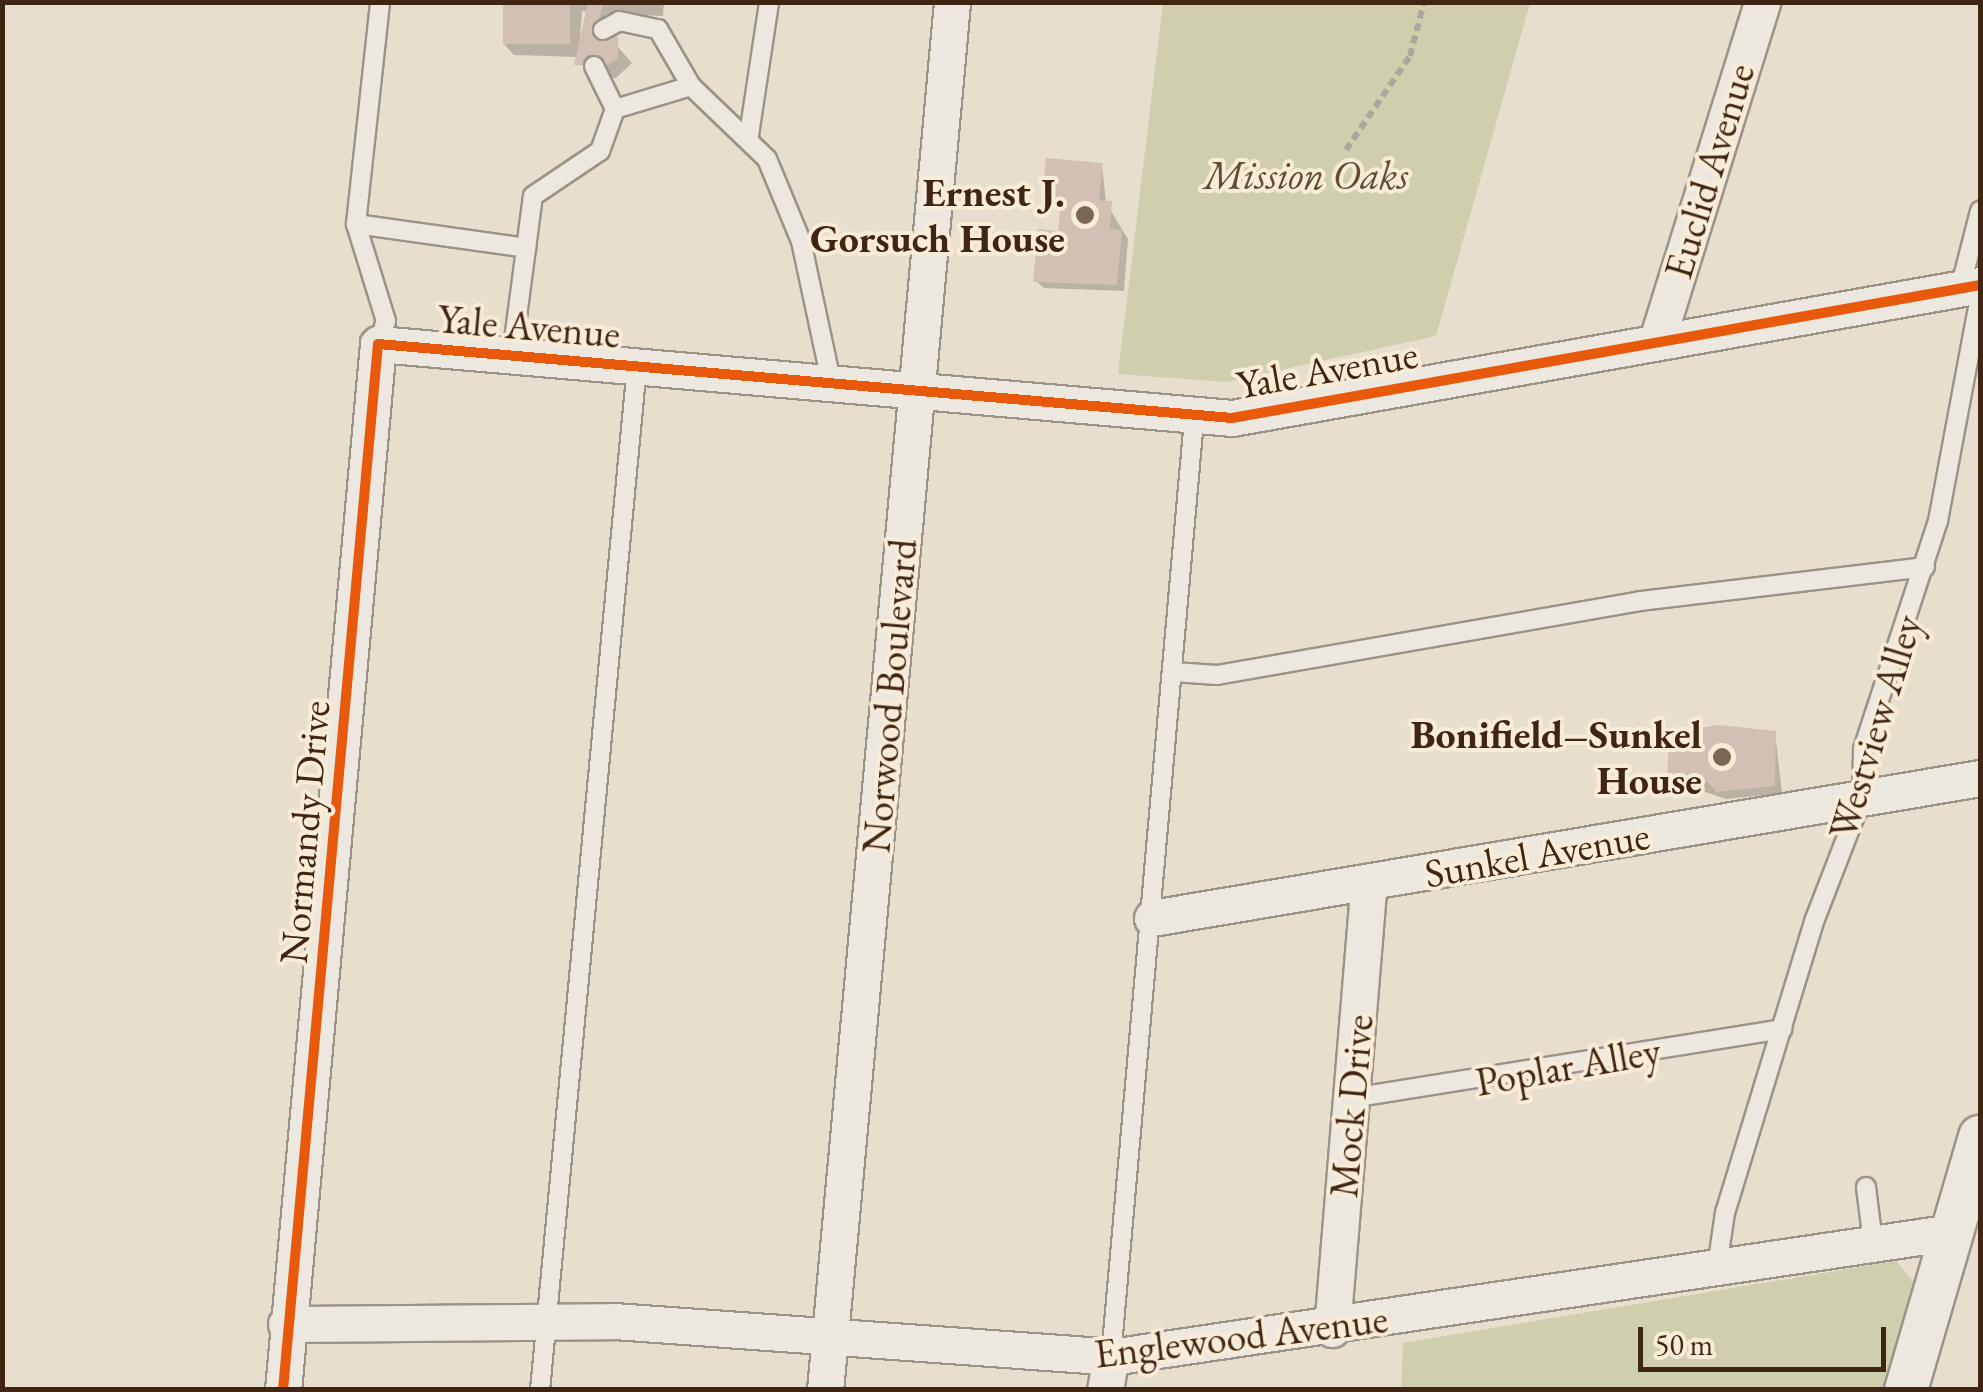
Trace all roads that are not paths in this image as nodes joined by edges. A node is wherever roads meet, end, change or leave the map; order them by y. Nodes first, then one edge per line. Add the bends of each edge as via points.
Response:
1 (380, 2) edge
2 (769, 2) edge
3 (952, 2) edge
4 (1762, 2) edge
5 (603, 30) dead end
6 (594, 66) dead end
7 (691, 86) junction
8 (615, 109) junction
9 (749, 135) junction
10 (1980, 212) edge
11 (356, 224) junction
12 (526, 248) junction
13 (1974, 290) edge
14 (1657, 340) junction
15 (378, 344) junction
16 (512, 355) junction
17 (637, 365) junction
18 (832, 386) junction
19 (916, 394) junction
20 (1194, 419) junction
21 (1925, 567) junction
22 (1172, 672) junction
23 (1980, 778) edge
24 (1862, 798) junction
25 (1369, 882) junction
26 (1152, 918) junction
27 (1782, 1029) junction
28 (1352, 1098) junction
29 (1980, 1137) edge
30 (1866, 1187) dead end
31 (1952, 1232) junction
32 (1873, 1243) junction
33 (1717, 1267) junction
34 (546, 1322) junction
35 (286, 1324) junction
36 (1332, 1329) junction
37 (830, 1332) junction
38 (1108, 1373) edge
39 (283, 1390) edge
40 (540, 1390) edge
41 (825, 1390) edge
42 (1906, 1390) edge

1 - 11 lane
2 - 9 lane
3 - 19 street, Norwood Boulevard
4 - 14 street, Euclid Avenue
5 - 7 lane via 619,21 658,28
6 - 8 lane
7 - 8 lane
7 - 9 lane
8 - 12 lane via 600,150 533,196
9 - 18 lane via 801,241
10 - 13 lane, Westview Alley
11 - 12 lane
11 - 15 lane via 386,321
12 - 16 lane
13 - 14 street, Yale Avenue
13 - 21 lane, Westview Alley
14 - 20 street, Yale Avenue
15 - 16 street, Yale Avenue
15 - 35 street, Normandy Drive
16 - 17 street, Yale Avenue
17 - 18 street, Yale Avenue
17 - 34 lane
18 - 19 street, Yale Avenue
19 - 20 street, Yale Avenue
19 - 37 street, Norwood Boulevard
20 - 22 lane
21 - 22 lane via 1640,601 1216,675
21 - 24 lane, Westview Alley via 1863,749
22 - 26 lane
23 - 24 street, Sunkel Avenue
24 - 25 street, Sunkel Avenue
24 - 27 lane, Westview Alley
25 - 26 street, Sunkel Avenue
25 - 28 street, Mock Drive
26 - 38 lane
27 - 28 lane, Poplar Alley
27 - 33 lane, Westview Alley
28 - 36 street, Mock Drive
29 - 31 street
30 - 32 lane
31 - 32 street, Englewood Avenue
31 - 42 street
32 - 33 street, Englewood Avenue
33 - 36 street, Englewood Avenue
34 - 35 street, Englewood Avenue
34 - 37 street, Englewood Avenue
34 - 40 lane
35 - 39 street, Normandy Drive
36 - 38 street, Englewood Avenue
37 - 38 street, Englewood Avenue
37 - 41 street, Norwood Boulevard

